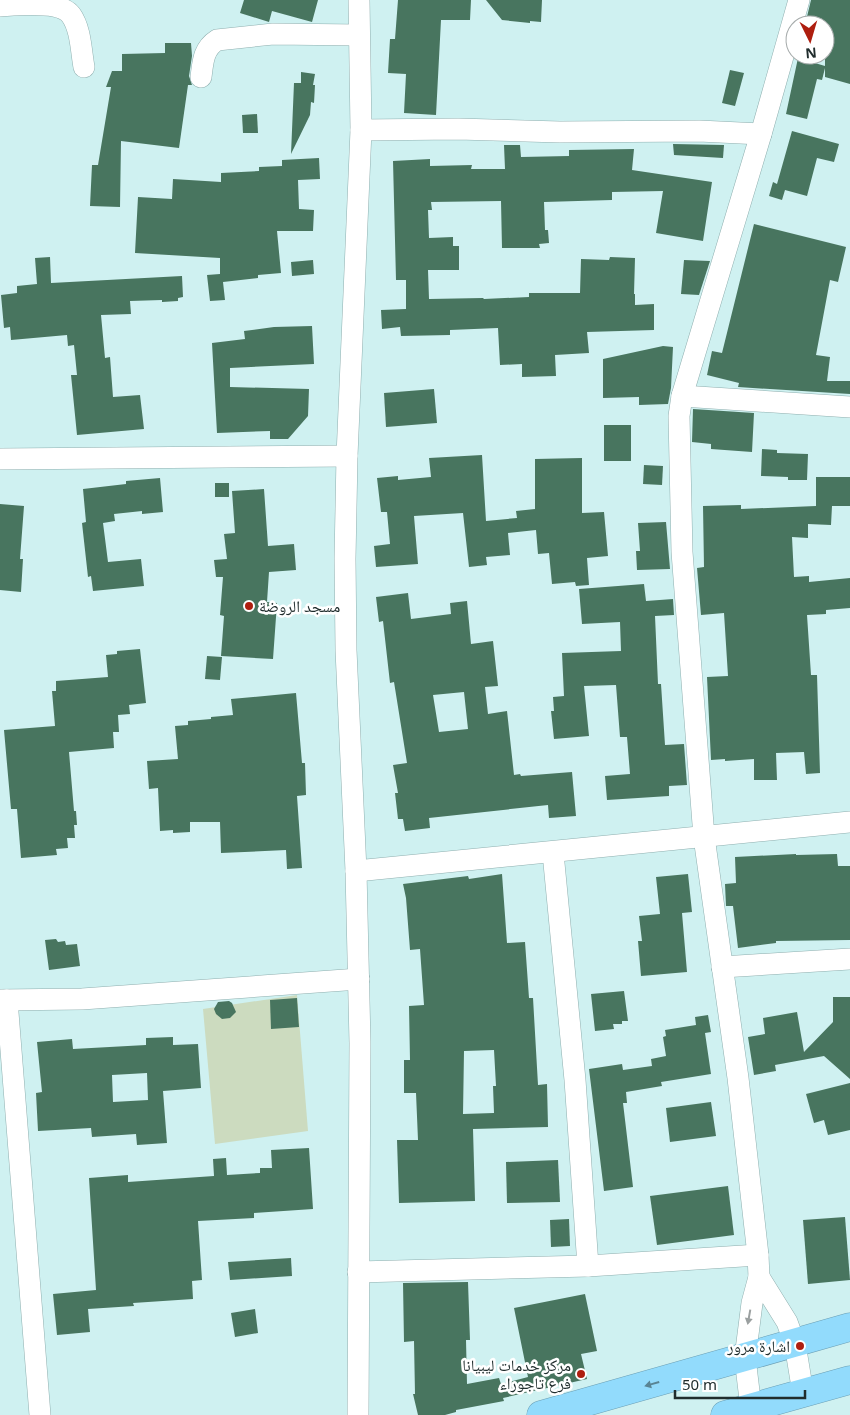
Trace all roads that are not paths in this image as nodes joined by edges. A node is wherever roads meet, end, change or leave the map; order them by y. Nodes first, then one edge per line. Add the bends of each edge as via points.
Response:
1 (359, 0) edge
2 (799, 0) edge
3 (0, 6) edge
4 (359, 35) junction
5 (84, 67) dead end
6 (201, 77) dead end
7 (361, 130) junction
8 (761, 134) junction
9 (682, 396) junction
10 (850, 407) edge
11 (346, 456) junction
12 (0, 459) edge
13 (850, 822) edge
14 (704, 837) junction
15 (553, 853) junction
16 (356, 871) junction
17 (850, 959) edge
18 (722, 967) junction
19 (359, 979) junction
20 (3, 1000) edge
21 (758, 1255) junction
22 (588, 1266) junction
23 (358, 1272) junction
24 (759, 1277) junction
25 (850, 1327) edge
26 (795, 1344) junction
27 (745, 1358) junction
28 (850, 1380) edge
29 (804, 1393) junction
30 (751, 1408) junction
31 (40, 1415) edge
32 (358, 1415) edge
33 (541, 1415) edge
34 (725, 1415) edge

1 - 4 street
2 - 8 street
3 - 5 street via 65,9 77,29
4 - 6 street via 273,34 217,40 206,51
4 - 7 street
7 - 8 street
7 - 11 street
8 - 9 street
9 - 10 street
9 - 14 street via 679,416 682,552
11 - 12 street
11 - 16 street via 346,650
13 - 14 street
14 - 15 street
14 - 18 street
15 - 16 street
15 - 22 street via 575,1080
16 - 19 street
17 - 18 street
18 - 21 street
19 - 20 street via 82,999
19 - 23 street
20 - 31 street
21 - 22 street
21 - 24 street
22 - 23 street
23 - 32 street
24 - 26 street via 787,1322
24 -> 27 street via 750,1310
25 - 26 highway
26 - 27 highway
26 - 29 street
27 - 30 street
27 -> 33 highway
28 - 29 highway
29 - 30 highway
30 - 34 highway

